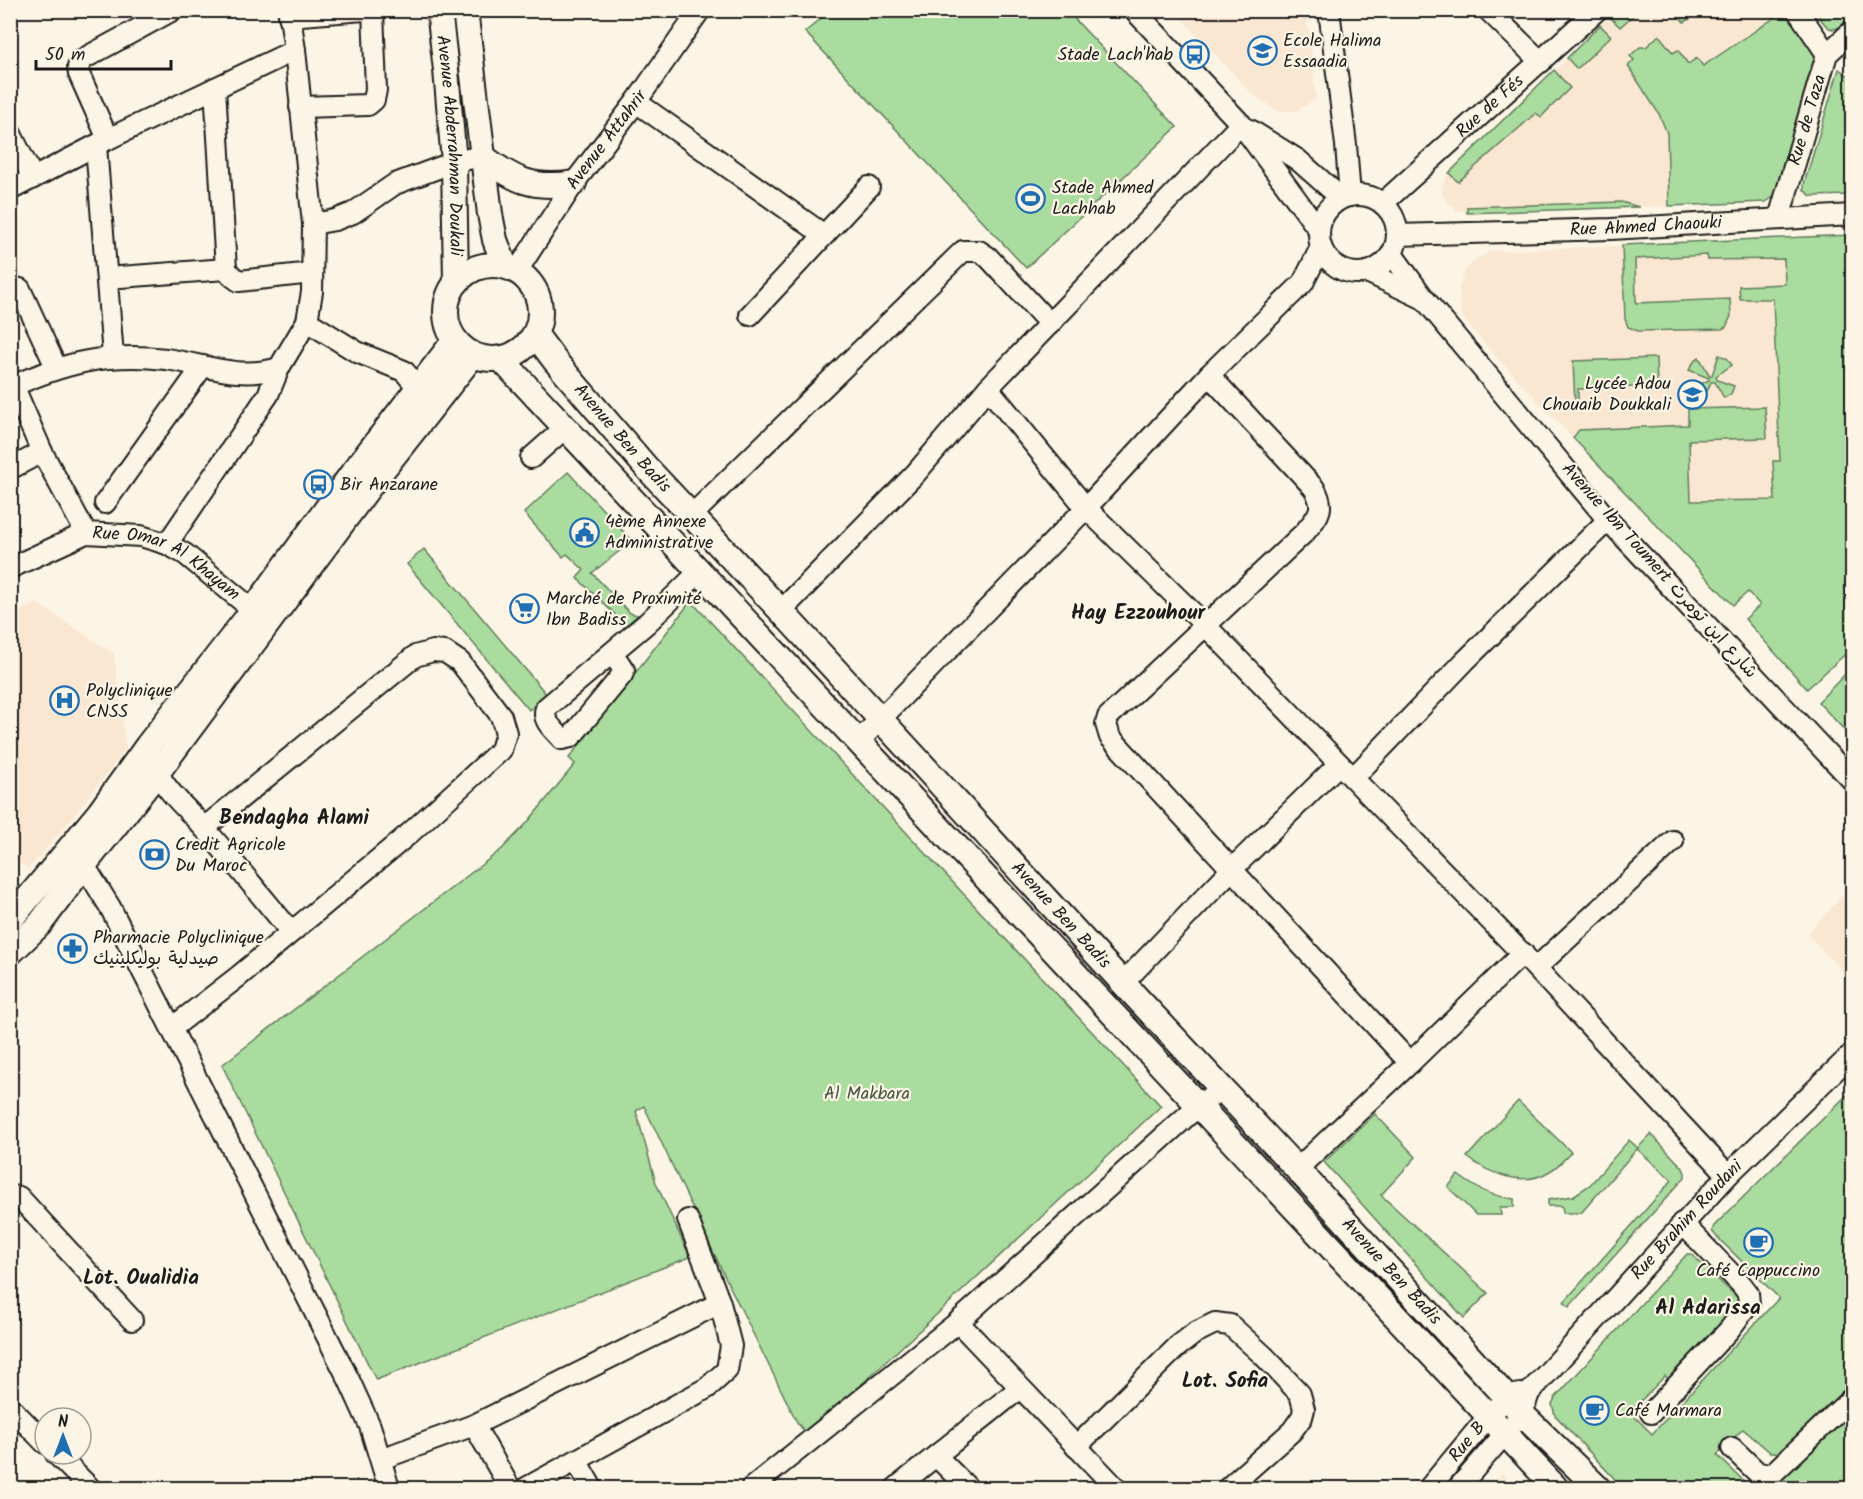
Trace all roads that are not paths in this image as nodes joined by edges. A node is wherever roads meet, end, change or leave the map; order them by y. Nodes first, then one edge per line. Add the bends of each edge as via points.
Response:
1 (173, 10) edge
2 (364, 10) edge
3 (373, 10) edge
4 (439, 10) edge
5 (465, 10) edge
6 (700, 10) edge
7 (1134, 10) edge
8 (1329, 10) edge
9 (1488, 10) edge
10 (1597, 10) edge
11 (1797, 10) edge
12 (289, 13) edge
13 (135, 19) edge
14 (1852, 31) edge
15 (295, 50) junction
16 (1827, 54) junction
17 (1541, 62) junction
18 (215, 88) junction
19 (636, 102) junction
20 (300, 107) junction
21 (1241, 124) junction
22 (10, 132) edge
23 (102, 143) junction
24 (482, 156) junction
25 (453, 162) junction
26 (33, 178) junction
27 (574, 183) junction
28 (868, 187) dead end
29 (10, 190) edge
30 (1375, 214) junction
31 (1852, 215) edge
32 (1779, 218) junction
33 (313, 224) junction
34 (824, 235) junction
35 (1320, 238) junction
36 (511, 268) junction
37 (1339, 268) junction
38 (226, 269) junction
39 (1367, 272) junction
40 (312, 273) junction
41 (106, 278) junction
42 (456, 282) junction
43 (1303, 283) junction
44 (10, 286) edge
45 (1426, 301) junction
46 (750, 315) dead end
47 (307, 321) junction
48 (1050, 324) junction
49 (535, 334) junction
50 (464, 348) junction
51 (113, 356) junction
52 (501, 359) junction
53 (203, 366) junction
54 (56, 367) junction
55 (279, 368) junction
56 (1209, 375) junction
57 (12, 386) edge
58 (988, 388) junction
59 (419, 389) junction
60 (565, 428) junction
61 (621, 439) junction
62 (42, 452) junction
63 (531, 458) dead end
64 (594, 459) junction
65 (10, 469) edge
66 (105, 503) dead end
67 (1086, 508) junction
68 (691, 516) junction
69 (1608, 520) junction
70 (86, 533) junction
71 (167, 544) junction
72 (10, 568) edge
73 (699, 572) junction
74 (781, 611) junction
75 (261, 616) junction
76 (1206, 626) junction
77 (612, 653) dead end
78 (879, 718) junction
79 (858, 742) junction
80 (148, 745) junction
81 (1339, 764) junction
82 (157, 773) junction
83 (1353, 778) junction
84 (1852, 780) edge
85 (204, 828) junction
86 (1673, 841) dead end
87 (76, 858) junction
88 (1232, 869) junction
89 (10, 920) edge
90 (291, 932) junction
91 (10, 953) edge
92 (1523, 953) junction
93 (1536, 968) junction
94 (1123, 983) junction
95 (172, 1028) junction
96 (1852, 1054) edge
97 (1410, 1063) junction
98 (1221, 1089) junction
99 (1198, 1106) junction
100 (1297, 1169) junction
101 (1728, 1175) junction
102 (10, 1196) edge
103 (688, 1220) dead end
104 (1682, 1224) junction
105 (720, 1303) junction
106 (132, 1320) dead end
107 (958, 1322) junction
108 (1020, 1388) junction
109 (1852, 1398) edge
110 (1520, 1401) junction
111 (10, 1407) edge
112 (1651, 1413) dead end
113 (1488, 1417) junction
114 (474, 1425) junction
115 (33, 1431) edge
116 (1505, 1434) junction
117 (1076, 1447) junction
118 (1732, 1448) dead end
119 (936, 1456) junction
120 (381, 1459) junction
121 (577, 1462) junction
122 (68, 1466) edge
123 (90, 1488) edge
124 (389, 1488) edge
125 (510, 1488) edge
126 (526, 1488) edge
127 (592, 1488) edge
128 (751, 1488) edge
129 (896, 1488) edge
130 (968, 1488) edge
131 (1116, 1488) edge
132 (1228, 1488) edge
133 (1429, 1488) edge
134 (1458, 1488) edge
135 (1556, 1488) edge
136 (1598, 1488) edge

1 - 13 street
2 - 12 street
3 - 20 street via 374,99 368,105
4 - 25 main road, Avenue Abderrahman Doukali
5 - 24 main road, Avenue Abderrahman Doukali
6 - 19 street, Avenue Attahrir
7 - 21 street, Avenue Ibn Toumert شارع ابن تومرت
8 - 30 street via 1346,145
9 - 17 street
10 - 17 street, Rue de Fés
11 - 16 street
12 - 15 street
13 - 23 street via 82,59 78,67
14 - 16 street, Rue de Taza
15 - 18 street
15 - 20 street
16 - 32 street, Rue de Taza
17 - 30 street, Rue de Fés
18 - 23 street
18 - 38 street
19 - 27 street, Avenue Attahrir
19 - 34 street
20 - 33 street
21 - 30 street, Avenue Ibn Toumert شارع ابن تومرت
21 - 35 street, Avenue Ibn Toumert شارع ابن تومرت
21 - 48 street
22 - 26 street
23 - 26 street
23 - 41 street
24 - 25 street
24 - 27 main road via 520,181 541,186
24 - 36 main road, Avenue Abderrahman Doukali via 495,240
25 - 33 street via 395,184 353,213
25 - 42 main road, Avenue Abderrahman Doukali
26 - 29 street
27 - 36 street, Avenue Attahrir
28 - 34 street
30 - 32 street, Rue Ahmed Chaouki via 1440,233
30 - 35 street via 1330,206
30 - 39 street via 1381,266
30 - 45 street, Avenue Ibn Toumert شارع ابن تومرت
31 - 32 street, Rue Ahmed Chaouki
33 - 40 street
34 - 46 street
35 - 37 street via 1328,258
35 - 43 street
36 - 42 main road via 483,265
36 - 49 main road via 525,277 537,294 540,314
37 - 39 street
37 - 43 street
38 - 40 street via 239,281
38 - 41 street
39 - 45 street, Avenue Ibn Toumert شارع ابن تومرت
40 - 47 street
41 - 51 street
42 - 50 main road via 445,311 449,331
43 - 56 street
44 - 54 street via 20,289
45 - 69 street, Avenue Ibn Toumert شارع ابن تومرت
47 - 55 street
47 - 59 street via 357,352 404,371
48 - 58 street
48 - 68 street via 988,257 979,251 963,251
49 - 52 main road via 515,354
49 - 61 main road, Avenue Ben Badis
50 - 52 main road
50 - 59 main road
50 - 75 main road via 369,487
51 - 53 street
51 - 54 street
52 - 60 main road, Avenue Ben Badis
53 - 55 street via 240,373
53 - 66 street
54 - 57 street
55 - 71 street via 268,395
56 - 67 street
56 - 76 street via 1314,488 1321,507 1305,532
57 - 62 street
58 - 67 street
58 - 74 street via 916,473
59 - 75 main road via 348,480
60 - 63 street
60 - 64 main road, Avenue Ben Badis
61 - 64 main road
61 - 68 main road, Avenue Ben Badis
62 - 65 street
62 - 70 street
64 - 73 main road, Avenue Ben Badis
67 - 76 street
67 - 78 street
68 - 74 main road, Avenue Ben Badis
69 - 83 street
69 - 84 street, Avenue Ibn Toumert شارع ابن تومرت
70 - 71 street, Rue Omar Al Khayam via 141,536
70 - 72 street, Rue Omar Al Khayam
71 - 75 street, Rue Omar Al Khayam via 185,554
73 - 77 street
73 - 79 main road, Avenue Ben Badis
74 - 78 main road, Avenue Ben Badis
75 - 80 main road
75 - 82 main road
76 - 81 street
76 - 88 street via 1118,707 1106,724 1110,737 1125,755
78 - 79 street
78 - 94 main road, Avenue Ben Badis
79 - 99 main road, Avenue Ben Badis
80 - 82 street
80 - 87 main road
81 - 83 street
81 - 88 street
82 - 85 street
82 - 87 main road
83 - 92 street
85 - 90 street
85 - 90 street via 415,656 445,652 460,662 501,716 506,733 501,750 410,833
86 - 93 street
87 - 89 main road
87 - 91 main road via 39,925
87 - 95 street via 110,907
88 - 94 street
88 - 97 street
90 - 95 street
92 - 93 street
92 - 97 street
93 - 101 street
94 - 98 main road, Avenue Ben Badis
95 - 120 street via 349,1380
96 - 101 street, Rue Brahim Roudani
97 - 100 street
98 - 99 street
98 - 100 main road, Avenue Ben Badis
99 - 107 street
99 - 113 main road, Avenue Ben Badis
100 - 110 main road, Avenue Ben Badis
101 - 104 street, Rue Brahim Roudani
102 - 106 street via 20,1197
103 - 105 street
104 - 110 street, Rue Brahim Roudani
104 - 112 street via 1741,1284 1748,1293 1749,1304
105 - 114 street
105 - 121 street via 731,1346 727,1370 707,1388
107 - 108 street
107 - 128 street
108 - 117 street
108 - 119 street
109 - 118 street via 1771,1475 1758,1473
110 - 113 street, Rue B
110 - 116 street, Rue B
110 - 136 main road, Avenue Ben Badis
111 - 115 street
113 - 116 main road, Avenue Ben Badis
113 - 133 street, Rue B
114 - 120 street
114 - 125 street
116 - 134 street, Rue B
116 - 135 main road, Avenue Ben Badis
117 - 131 street
117 - 132 street via 1177,1347 1208,1325 1223,1323 1230,1325 1300,1394 1304,1409 1292,1431
119 - 129 street
119 - 130 street
120 - 124 street
121 - 126 street
121 - 127 street
122 - 123 street

